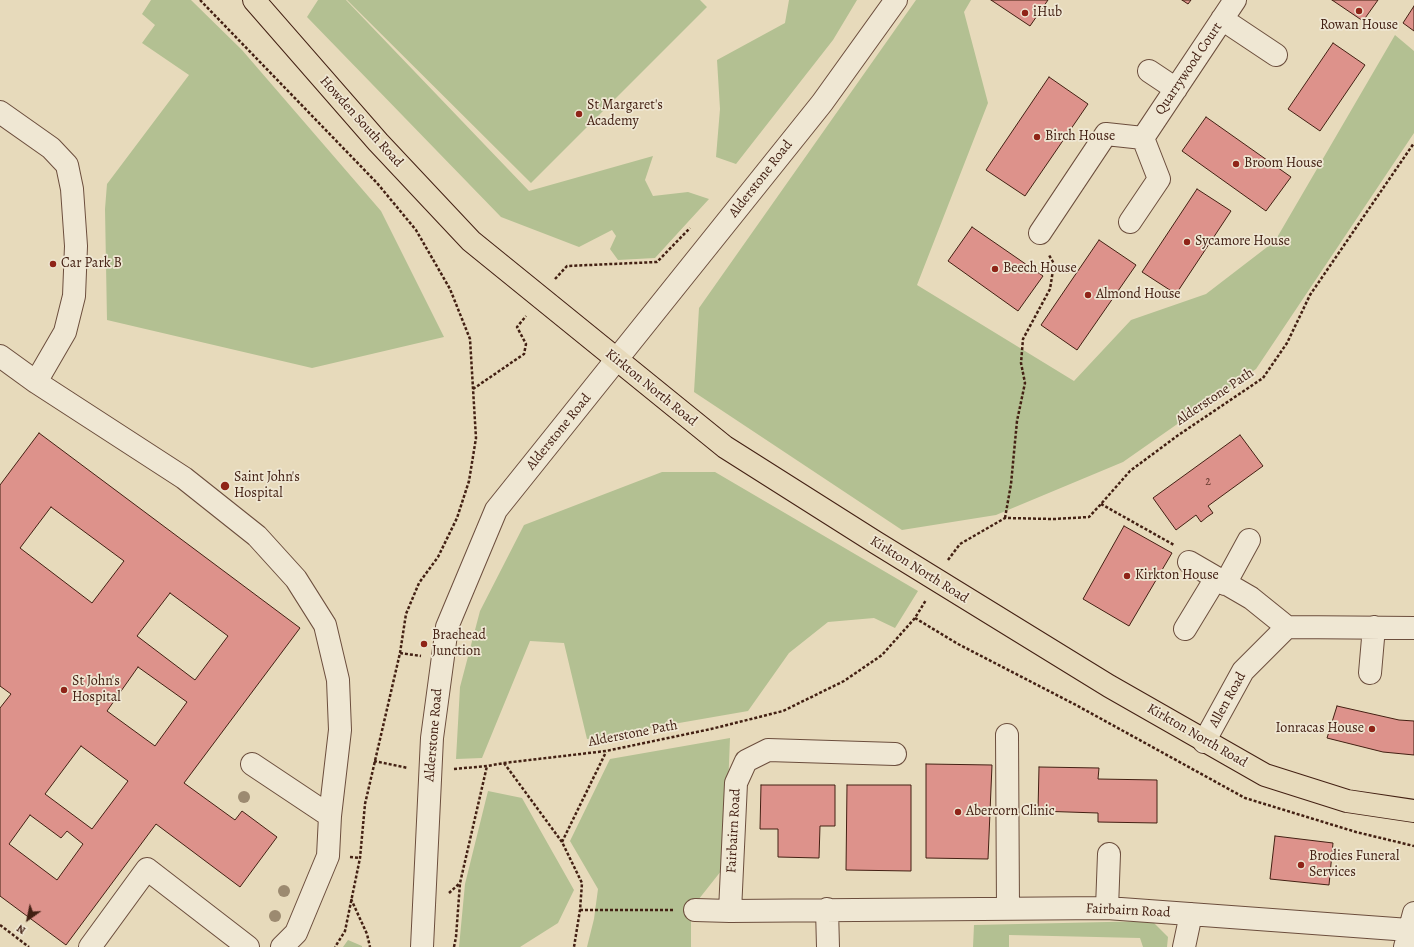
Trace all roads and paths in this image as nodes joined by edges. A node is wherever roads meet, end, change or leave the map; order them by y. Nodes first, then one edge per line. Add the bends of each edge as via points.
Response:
1 (200, 0) edge
2 (254, 0) edge
3 (896, 0) edge
4 (1235, 0) edge
5 (1222, 19) junction
6 (1276, 55) dead end
7 (1149, 72) dead end
8 (1176, 89) junction
9 (0, 112) edge
10 (1143, 138) junction
11 (1414, 143) edge
12 (1130, 222) dead end
13 (694, 224) dead end
14 (1040, 232) joint
15 (471, 241) joint
16 (539, 297) junction
17 (0, 356) edge
18 (617, 360) junction
19 (36, 382) junction
20 (473, 390) junction
21 (1102, 504) junction
22 (1005, 518) junction
23 (1249, 540) dead end
24 (948, 560) dead end
25 (1189, 562) joint
26 (1221, 581) junction
27 (928, 596) dead end
28 (915, 618) junction
29 (1287, 627) junction
30 (1374, 627) junction
31 (1414, 628) edge
32 (1185, 629) dead end
33 (1370, 673) dead end
34 (1007, 735) dead end
35 (1204, 742) junction
36 (606, 751) junction
37 (895, 754) dead end
38 (374, 761) junction
39 (504, 763) junction
40 (252, 764) dead end
41 (487, 766) junction
42 (409, 768) dead end
43 (454, 769) dead end
44 (1414, 811) edge
45 (330, 816) junction
46 (562, 842) junction
47 (1414, 846) edge
48 (1109, 854) dead end
49 (351, 899) junction
50 (1008, 908) junction
51 (1107, 908) junction
52 (827, 909) junction
53 (580, 910) junction
54 (695, 910) joint
55 (730, 911) junction
56 (1191, 914) junction
57 (0, 925) edge
58 (1409, 930) edge
59 (29, 947) edge
60 (90, 947) edge
61 (248, 947) edge
62 (282, 947) edge
63 (335, 947) edge
64 (370, 947) edge
65 (422, 947) edge
66 (454, 947) edge
67 (574, 947) edge
68 (828, 947) edge
69 (1184, 947) edge

1 - 20 path via 378,183 416,230 450,289 470,340
2 - 15 main road, Howden South Road via 378,142
3 - 18 street, Alderstone Road via 822,103
4 - 5 street, Quarrywood Court
5 - 6 street
5 - 8 street, Quarrywood Court
7 - 8 street
8 - 10 street, Quarrywood Court
9 - 19 street via 51,148 67,165 72,189 76,246 74,296 65,332
10 - 12 street via 1159,179
10 - 14 street via 1106,134
11 - 21 path, Alderstone Path via 1310,295 1288,343 1263,378 1130,471
13 - 16 path via 657,262 567,266
14 - 22 path via 1054,264 1050,289 1022,339 1021,363 1025,383 1017,421
15 - 16 main road, Kirkton North Road
16 - 18 main road, Kirkton North Road
16 - 20 path via 517,327 526,344 524,354
17 - 19 street
18 - 35 main road, Kirkton North Road via 725,447 888,551
18 - 65 street, Alderstone Road via 496,510 447,627 432,738
19 - 45 street via 184,478 257,536 296,579 325,625 338,680 340,730
20 - 38 path via 476,438 469,481 457,518 438,557 419,583 406,614 400,653
21 - 22 path, Alderstone Path via 1089,517
21 - 25 path via 1181,549
22 - 24 path via 960,544
23 - 26 street
25 - 26 street
26 - 29 street via 1251,598
26 - 32 street
27 - 28 path, Alderstone Path
28 - 36 path, Alderstone Path via 882,655 844,681 783,711
28 - 47 path via 958,644 1076,705 1245,798 1356,832
29 - 30 street
29 - 35 street, Allen Road via 1243,671
30 - 31 street
30 - 33 street
34 - 50 street
35 - 44 main road, Kirkton North Road via 1265,775 1347,801
36 - 39 path, Alderstone Path
36 - 46 path
37 - 55 street, Fairbairn Road via 768,750 746,761 736,783
38 - 42 path
38 - 49 path via 364,804 360,858
39 - 41 path, Alderstone Path
39 - 46 path
40 - 45 street
41 - 43 path, Alderstone Path
41 - 66 path via 460,883
45 - 62 street via 328,856 296,933
46 - 53 path via 582,883
48 - 51 street
49 - 63 path via 344,931
49 - 64 path
50 - 51 street, Fairbairn Road
50 - 52 street, Fairbairn Road
51 - 56 street, Fairbairn Road
52 - 55 street, Fairbairn Road
52 - 68 street
53 - 54 path
53 - 67 path
54 - 55 street, Fairbairn Road
56 - 58 street, Fairbairn Road
56 - 69 street
57 - 59 path
60 - 61 street via 147,869

